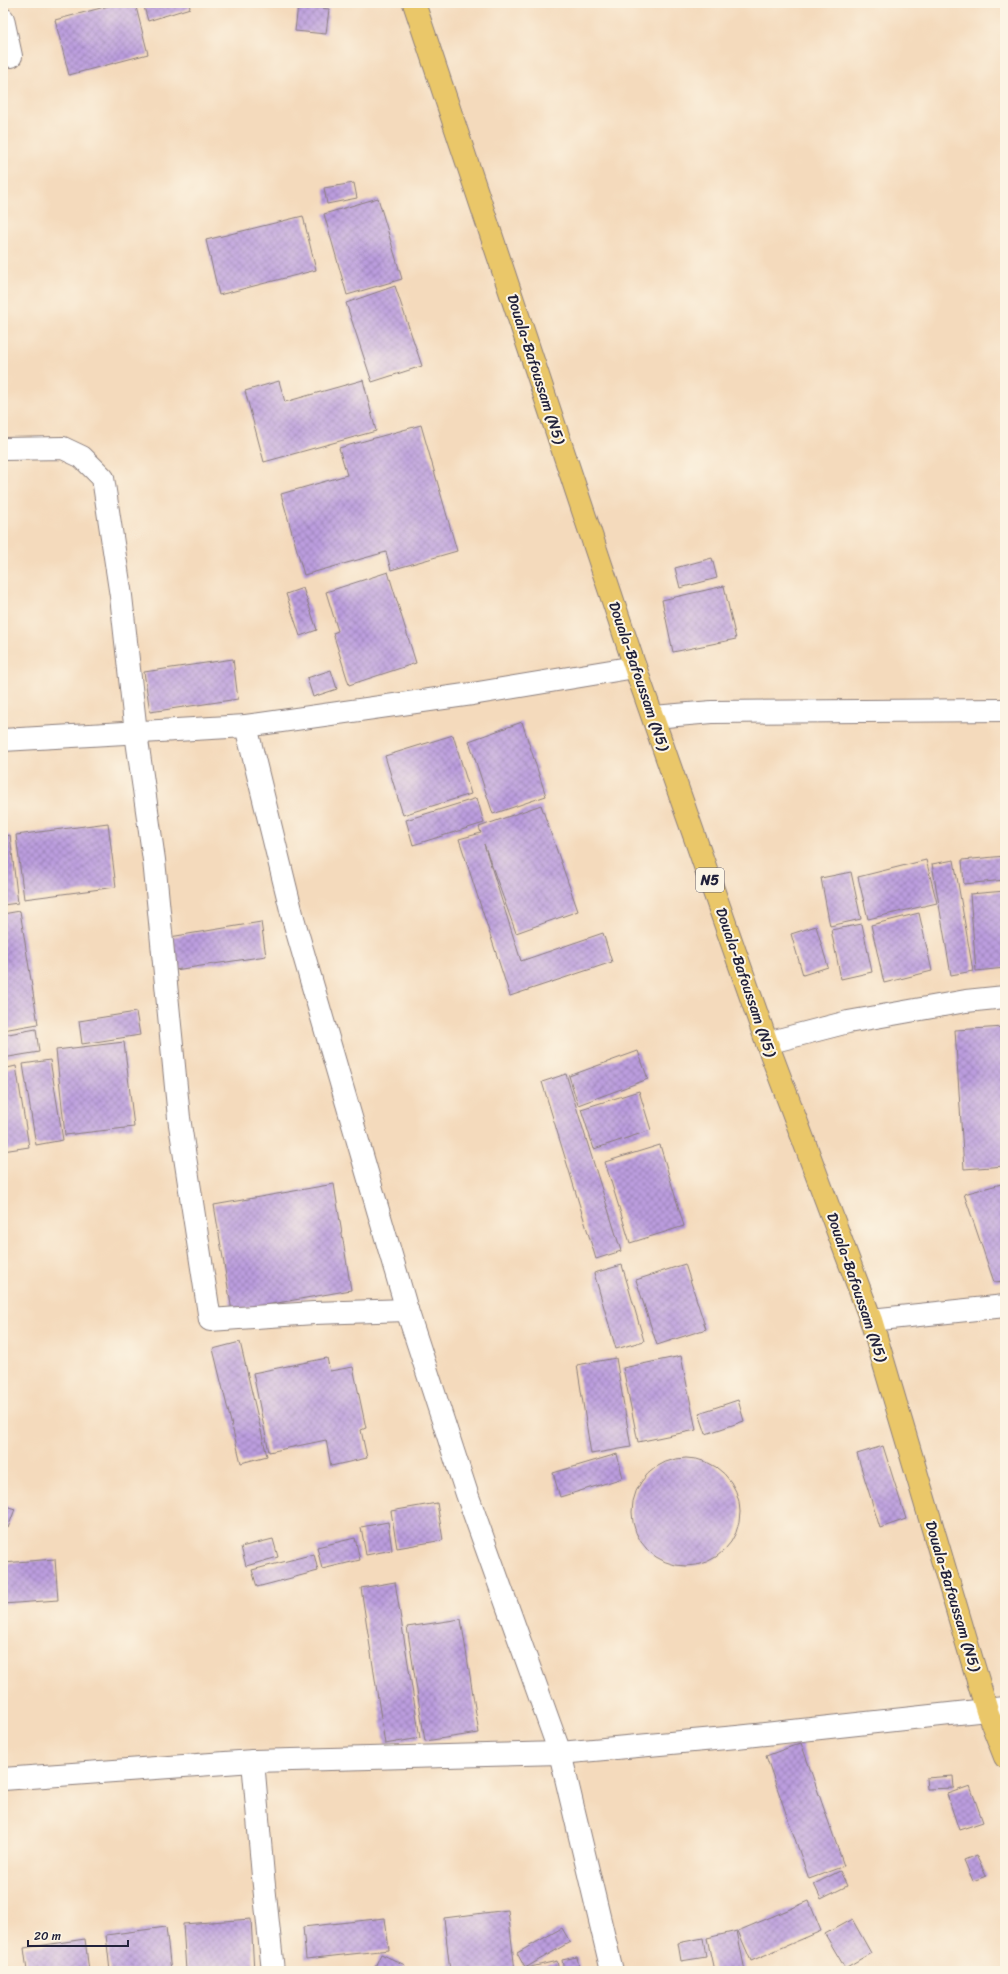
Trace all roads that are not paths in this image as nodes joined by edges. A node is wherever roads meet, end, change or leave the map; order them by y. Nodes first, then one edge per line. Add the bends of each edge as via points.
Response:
1 (414, 3) edge
2 (3, 19) edge
3 (11, 56) dead end
4 (3, 449) edge
5 (635, 666) junction
6 (1005, 710) edge
7 (654, 717) junction
8 (246, 726) junction
9 (136, 733) junction
10 (3, 740) edge
11 (1005, 997) edge
12 (767, 1043) junction
13 (1005, 1306) edge
14 (407, 1310) junction
15 (871, 1320) junction
16 (996, 1709) edge
17 (560, 1753) junction
18 (1005, 1757) edge
19 (254, 1761) junction
20 (3, 1779) edge
21 (273, 1971) edge
22 (612, 1971) edge

1 - 5 highway, Douala-Bafoussam (N5) / N5
2 - 3 street
4 - 9 street via 63,448 82,457 103,478 121,596
5 - 7 highway, Douala-Bafoussam (N5) / N5
5 - 8 street via 472,694
6 - 7 street via 712,712
7 - 12 highway, Douala-Bafoussam (N5) / N5
8 - 9 street
8 - 14 street via 293,918
9 - 10 street
9 - 14 street via 154,860 179,1118 210,1320
11 - 12 street via 966,1001 848,1022
12 - 15 highway, Douala-Bafoussam (N5) / N5
13 - 15 street
14 - 17 street via 467,1494
15 - 16 highway, Douala-Bafoussam (N5) / N5
16 - 17 street
16 - 18 highway, Douala-Bafoussam (N5) / N5
17 - 19 street
17 - 22 street
19 - 20 street
19 - 21 street

